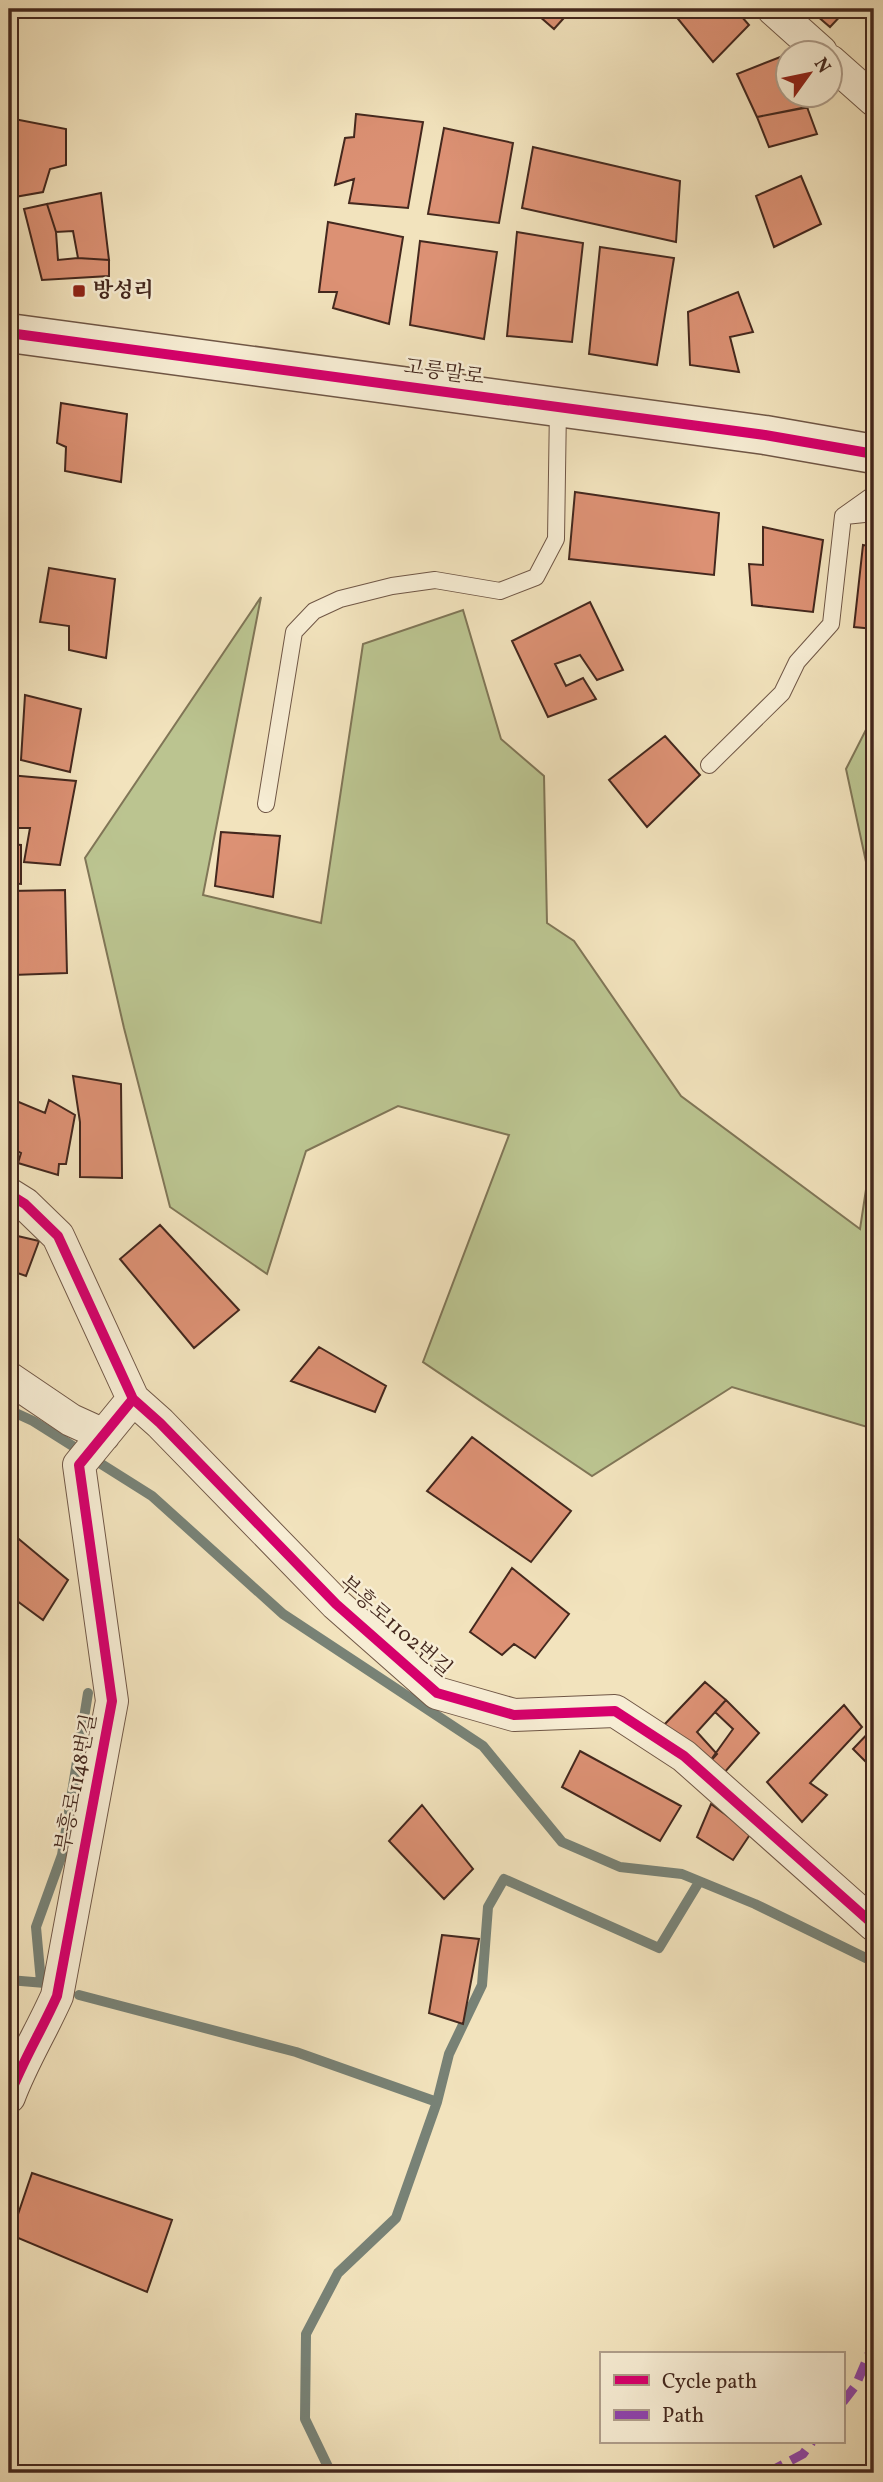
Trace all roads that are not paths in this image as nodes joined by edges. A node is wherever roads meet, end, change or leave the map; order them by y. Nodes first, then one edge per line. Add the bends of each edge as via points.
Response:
1 (773, 9) edge
2 (805, 38) edge
3 (844, 73) edge
4 (874, 100) edge
5 (9, 333) edge
6 (558, 407) junction
7 (874, 454) edge
8 (874, 494) edge
9 (874, 513) edge
10 (843, 516) junction
11 (709, 765) dead end
12 (266, 804) dead end
13 (9, 1194) edge
14 (9, 1378) edge
15 (133, 1399) junction
16 (104, 1435) junction
17 (874, 1925) edge
18 (9, 2097) edge

1 - 2 street
3 - 4 street
5 - 6 street, 고릉말로
6 - 7 street, 고릉말로
6 - 12 lane via 555,539 536,577 500,591 435,580 392,586 314,611 294,632
8 - 10 lane
9 - 10 lane
10 - 11 lane via 831,625 797,662 782,693
13 - 15 street, 부흥로1102번길 via 58,1236
14 - 16 street via 71,1420
15 - 16 street
15 - 17 street, 부흥로1102번길 via 335,1604 437,1693 514,1715 615,1712 684,1756
16 - 18 street, 부흥로1148번길 via 79,1465 113,1701 57,1996

